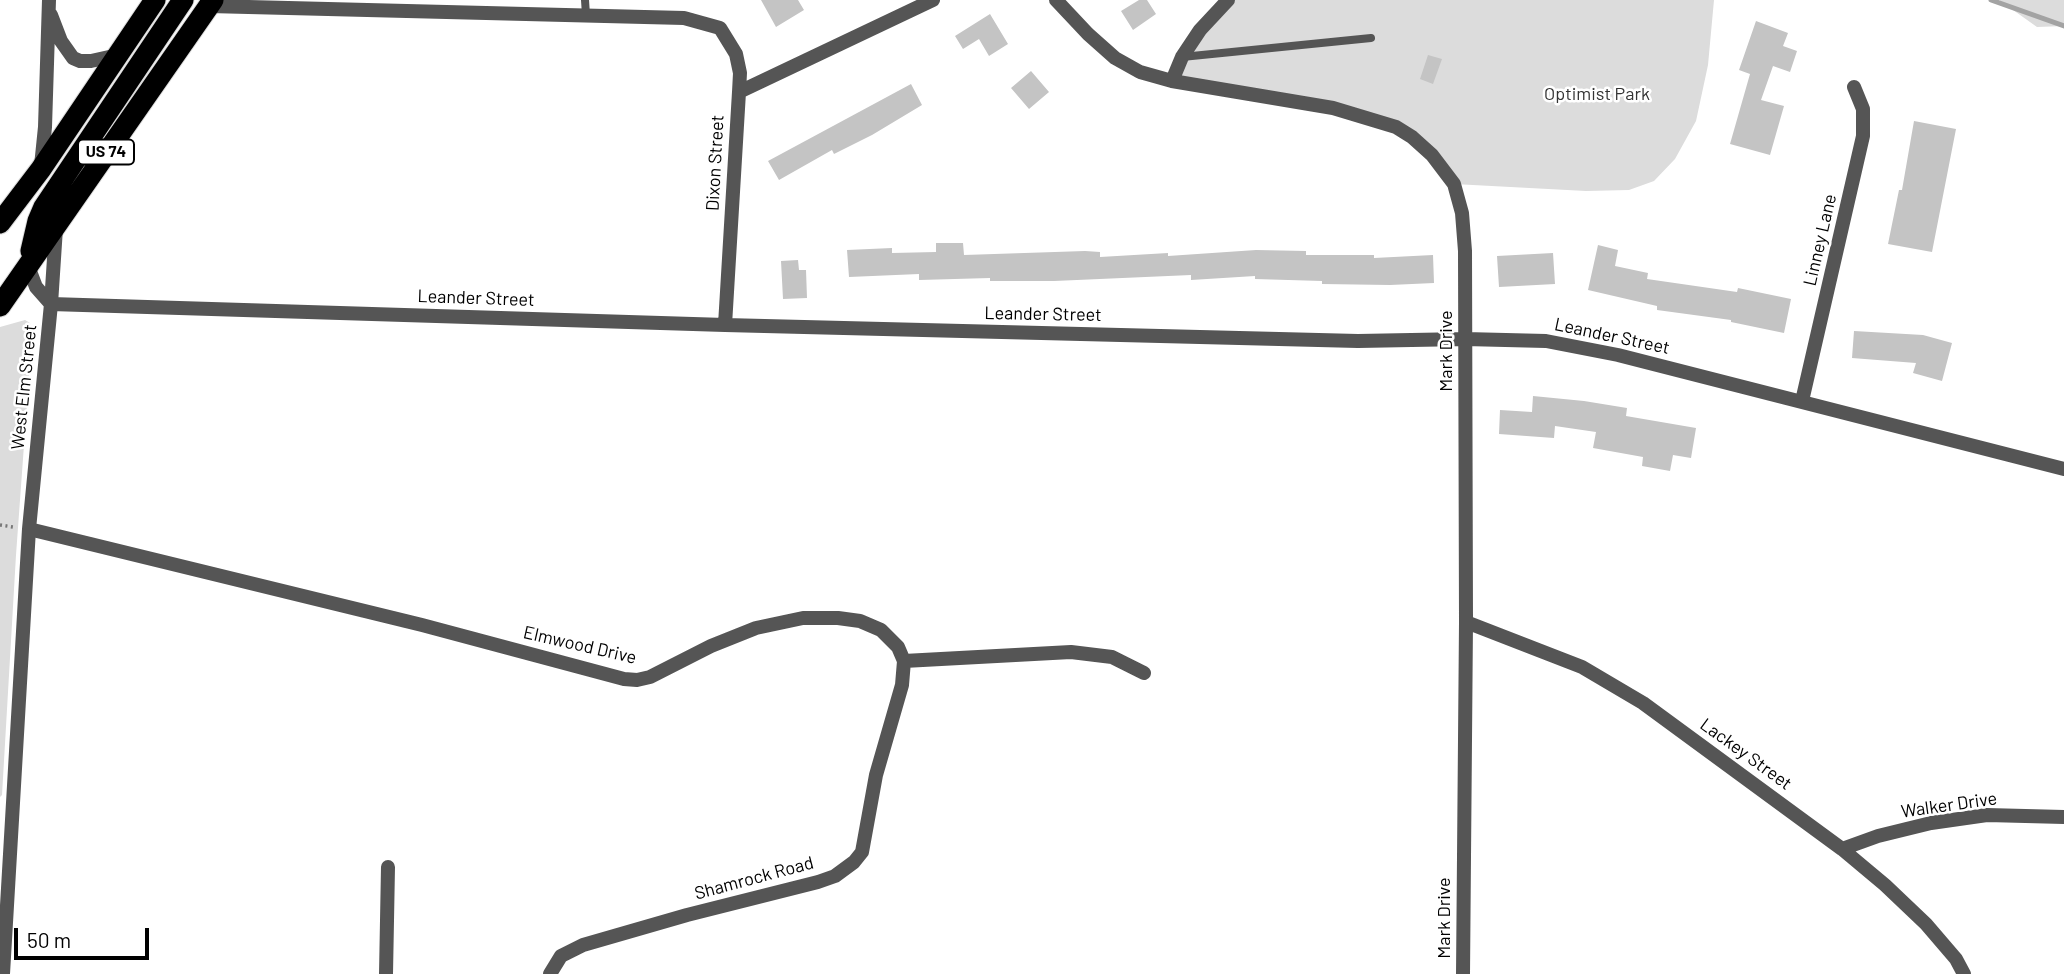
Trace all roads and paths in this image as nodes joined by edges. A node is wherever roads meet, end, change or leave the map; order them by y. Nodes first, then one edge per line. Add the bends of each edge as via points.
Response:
1 (155, 0) edge
2 (183, 0) edge
3 (585, 0) edge
4 (933, 0) edge
5 (1056, 0) edge
6 (1228, 0) edge
7 (211, 3) edge
8 (49, 4) edge
9 (586, 15) junction
10 (1371, 38) dead end
11 (118, 55) junction
12 (1182, 57) junction
13 (1172, 82) junction
14 (1854, 87) dead end
15 (738, 92) junction
16 (41, 169) junction
17 (0, 223) edge
18 (57, 223) junction
19 (28, 266) junction
20 (51, 304) junction
21 (0, 306) edge
22 (724, 325) junction
23 (1465, 339) junction
24 (1802, 401) junction
25 (2064, 469) edge
26 (29, 529) junction
27 (1466, 622) junction
28 (904, 661) junction
29 (1144, 673) dead end
30 (2064, 817) edge
31 (1842, 849) junction
32 (388, 867) dead end
33 (3, 974) edge
34 (386, 974) edge
35 (551, 974) edge
36 (1463, 974) edge
37 (1964, 974) edge

1 - 11 highway, US 74
2 - 19 highway via 44,207
3 - 9 lane
4 - 15 street, Dixon Street
5 - 13 street, Mark Drive via 1115,58
6 - 12 street via 1199,30
7 - 9 street
7 - 18 highway, US 74
8 - 11 street via 61,41 73,58 90,61
8 - 16 street
9 - 15 street via 684,18 720,28 736,54
10 - 12 lane
11 - 16 highway, US 74
12 - 13 street
13 - 23 street, Mark Drive via 1333,108 1396,127 1412,137 1454,184 1462,214
14 - 24 street, Linney Lane via 1863,109 1863,136
15 - 22 street, Dixon Street
16 - 17 highway, US 74
18 - 19 highway, US 74
18 - 20 street, West Elm Street
19 - 20 street via 36,287
19 - 21 highway, US 74
20 - 22 street, Leander Street
20 - 26 street, West Elm Street
22 - 23 street, Leander Street via 1358,341
23 - 24 street, Leander Street via 1546,341
23 - 27 street, Mark Drive
24 - 25 street, Leander Street
26 - 28 street, Elmwood Drive via 624,679 650,677 757,628 803,618 860,621 881,631 898,647
26 - 33 street, West Elm Street
27 - 31 street, Lackey Street via 1609,681
27 - 36 street, Mark Drive
28 - 29 street via 1071,652 1112,657
28 - 35 street, Shamrock Road via 862,852 854,862 818,882 583,945 561,956
30 - 31 street, Walker Drive via 1987,816 1945,821
31 - 37 street, Lackey Street via 1926,923
32 - 34 street

